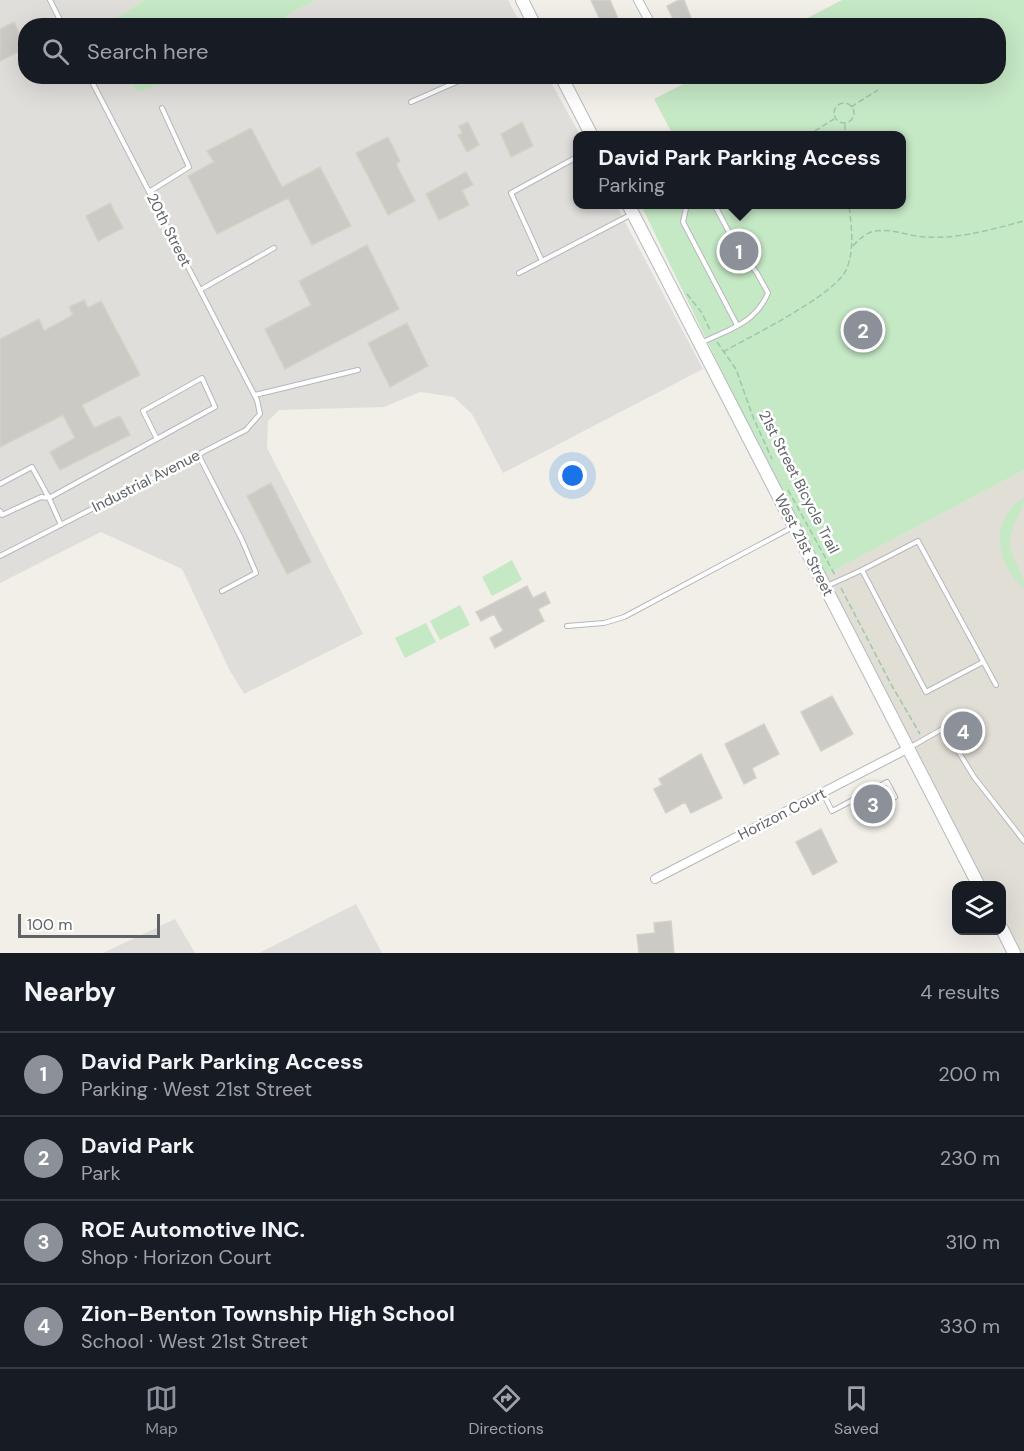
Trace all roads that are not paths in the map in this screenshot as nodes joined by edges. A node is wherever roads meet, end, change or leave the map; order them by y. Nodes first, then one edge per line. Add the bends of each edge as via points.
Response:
1 (50, 0) edge
2 (522, 0) edge
3 (638, 0) edge
4 (59, 18) edge
5 (531, 18) edge
6 (648, 18) edge
7 (93, 84) edge
8 (452, 84) edge
9 (565, 84) edge
10 (411, 102) dead end
11 (162, 108) dead end
12 (590, 131) edge
13 (573, 159) edge
14 (149, 192) junction
15 (630, 209) edge
16 (686, 209) edge
17 (717, 209) edge
18 (274, 248) dead end
19 (543, 261) junction
20 (519, 273) dead end
21 (200, 290) junction
22 (737, 325) junction
23 (699, 344) junction
24 (358, 370) dead end
25 (255, 395) junction
26 (158, 439) junction
27 (198, 454) junction
28 (0, 484) edge
29 (49, 498) junction
30 (0, 511) edge
31 (61, 525) junction
32 (794, 526) junction
33 (0, 556) edge
34 (862, 570) junction
35 (825, 587) junction
36 (222, 591) dead end
37 (567, 626) dead end
38 (983, 662) junction
39 (996, 686) dead end
40 (909, 748) junction
41 (823, 792) junction
42 (895, 797) dead end
43 (1024, 841) edge
44 (655, 879) dead end
45 (977, 881) edge
46 (1005, 935) edge
47 (1014, 953) edge

1 - 4 lane
2 - 5 street
3 - 6 street
7 - 14 lane, 20th Street
8 - 10 lane
9 - 12 street
11 - 14 lane via 189,167
13 - 19 lane via 511,193
14 - 21 lane, 20th Street
15 - 19 lane
15 - 23 street, West 21st Street
16 - 22 lane via 683,222
17 - 22 lane via 768,293 761,308 748,321
18 - 21 lane
19 - 20 lane
21 - 25 lane, 20th Street
22 - 23 lane
23 - 32 street, West 21st Street
24 - 25 lane
25 - 27 lane, Industrial Avenue via 260,414 254,422
26 - 26 lane via 215,407 202,378 143,411
26 - 29 lane
27 - 31 lane, Industrial Avenue
27 - 36 lane via 256,573
28 - 29 lane via 32,467
29 - 30 lane via 41,497 2,515
29 - 31 lane
31 - 33 lane, Industrial Avenue
32 - 35 street, West 21st Street
32 - 37 lane via 624,617
34 - 35 lane
34 - 38 lane via 918,541
34 - 38 lane via 926,692
35 - 40 street, West 21st Street
38 - 39 lane
40 - 41 street, Horizon Court
40 - 43 lane via 944,728 974,777
40 - 45 street, West 21st Street
41 - 42 lane via 832,811 886,782
41 - 44 street, Horizon Court
46 - 47 street

